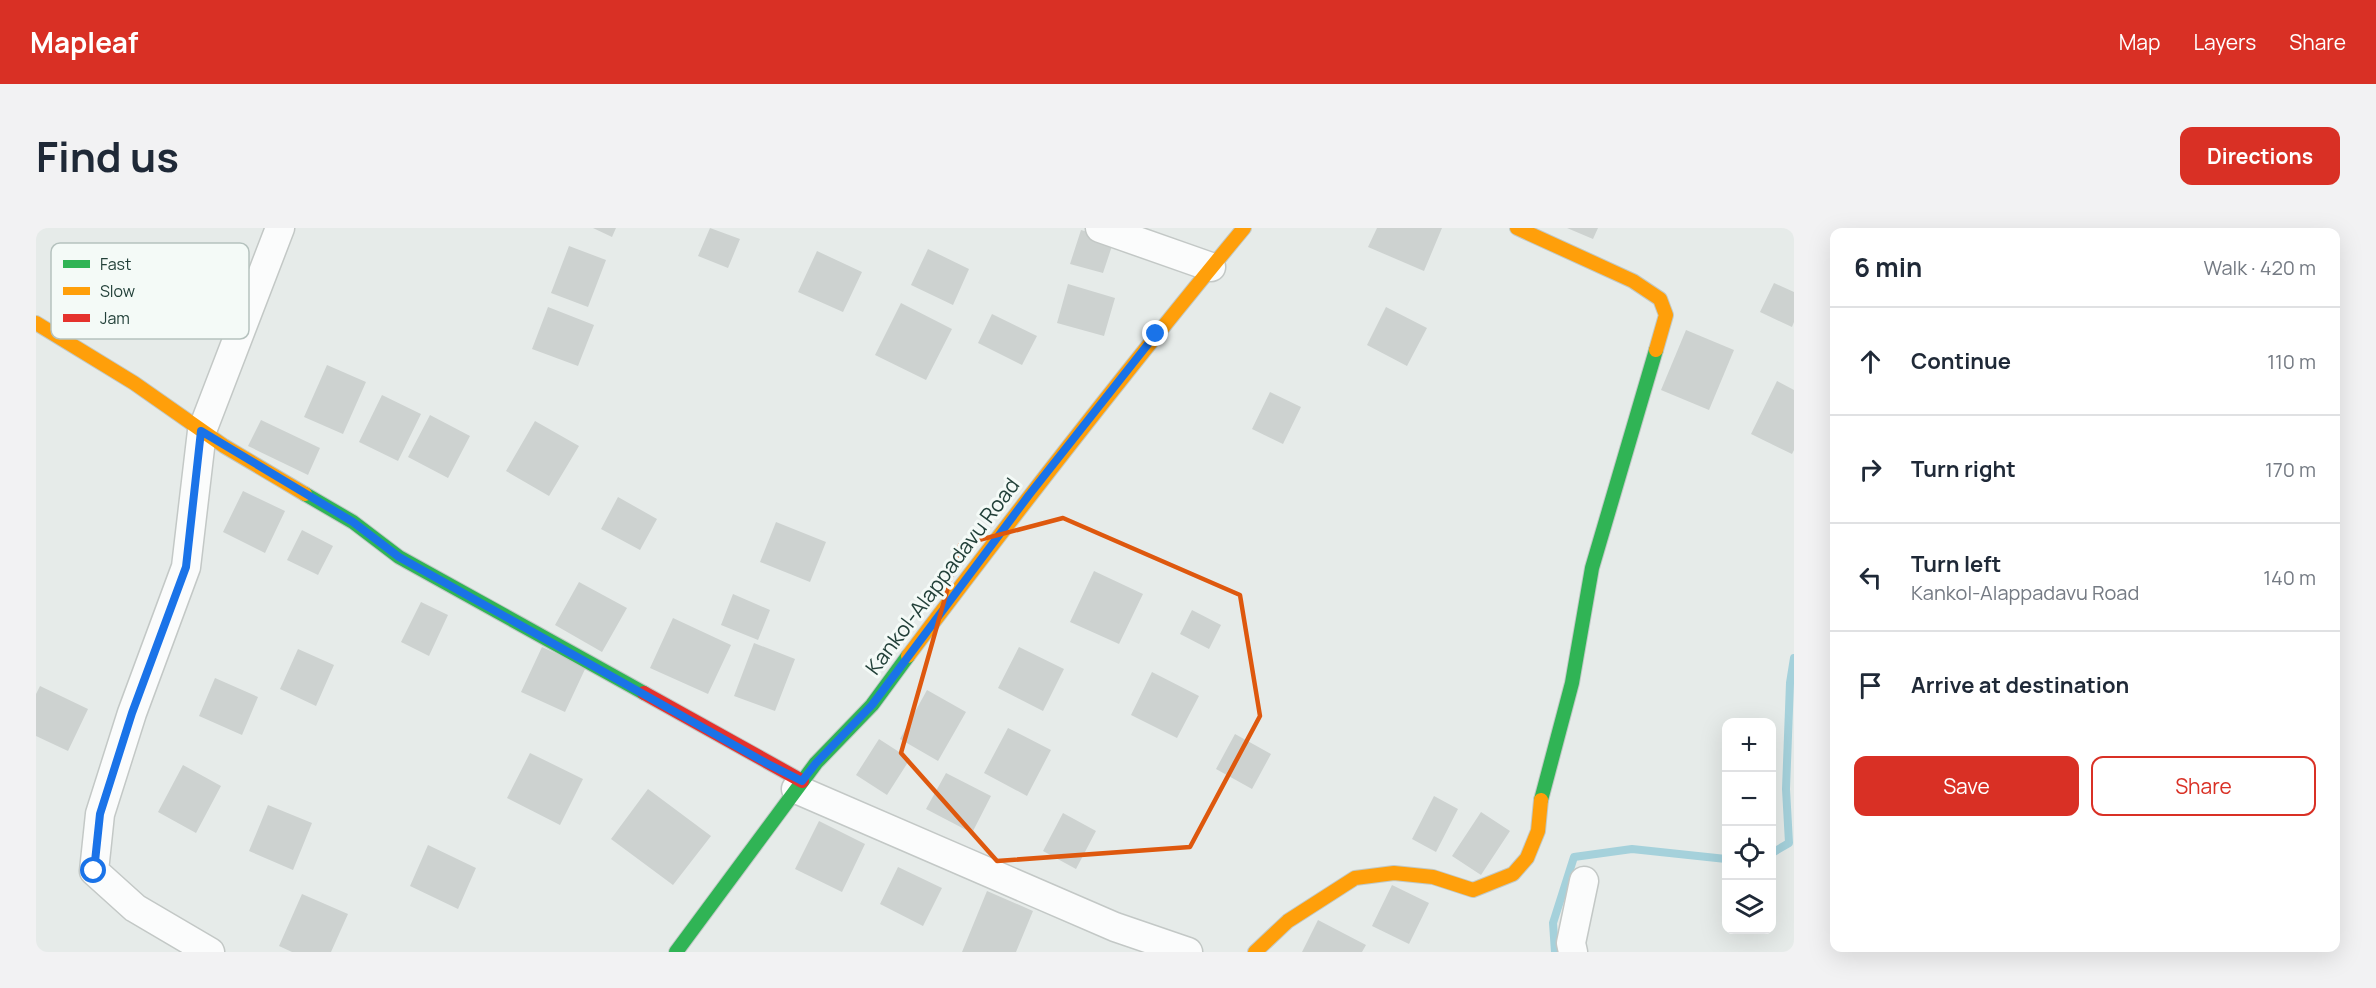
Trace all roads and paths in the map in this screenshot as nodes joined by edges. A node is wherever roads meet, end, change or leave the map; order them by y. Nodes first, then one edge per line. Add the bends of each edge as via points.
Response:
1 (280, 228) edge
2 (1100, 228) edge
3 (1244, 228) edge
4 (1517, 228) edge
5 (1211, 267) junction
6 (249, 308) edge
7 (36, 323) edge
8 (51, 332) edge
9 (62, 339) edge
10 (237, 339) edge
11 (201, 431) junction
12 (799, 785) junction
13 (1584, 880) dead end
14 (210, 952) edge
15 (676, 952) edge
16 (1188, 952) edge
17 (1255, 952) edge
18 (1573, 952) edge

1 - 6 street
2 - 5 street
3 - 5 street, Kankol-Alappadavu Road
4 - 17 street via 1633,281 1660,299 1666,315 1592,568 1572,683 1542,791 1538,831 1527,858 1514,874 1473,890 1433,877 1404,874 1355,878 1288,921
5 - 12 street, Kankol-Alappadavu Road via 1029,495 872,705
7 - 8 street
9 - 11 street via 134,383
10 - 11 street
11 - 12 street via 353,522 409,563
11 - 14 street via 186,567 100,814 94,871 135,908
12 - 15 street, Kankol-Alappadavu Road
12 - 16 street via 1115,927
13 - 18 street via 1571,943

